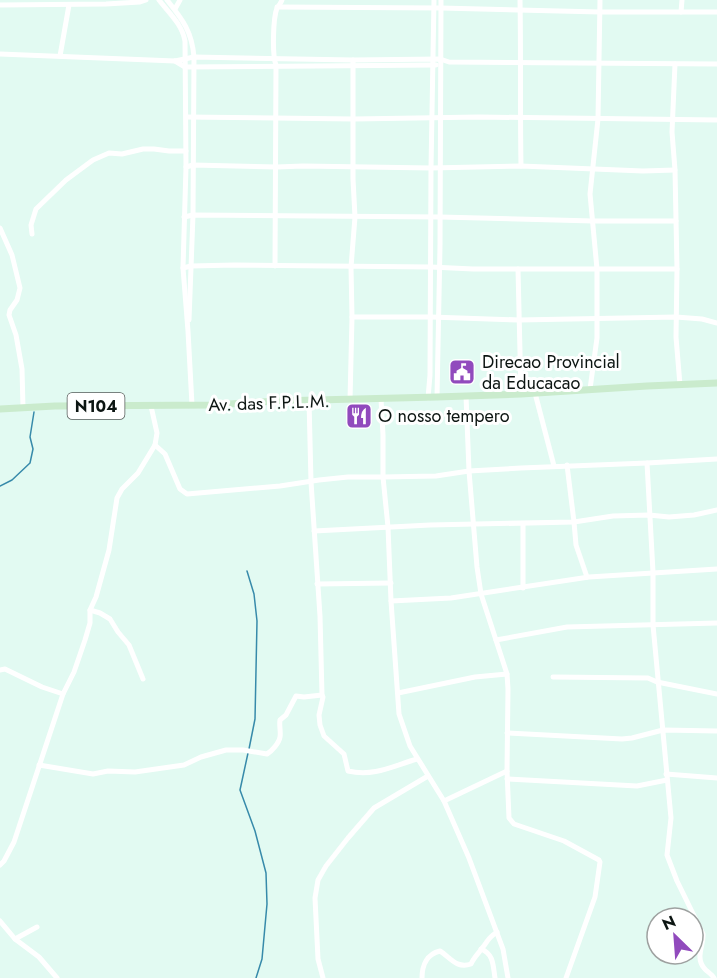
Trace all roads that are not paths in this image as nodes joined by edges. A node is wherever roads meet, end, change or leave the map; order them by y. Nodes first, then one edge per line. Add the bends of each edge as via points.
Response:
1 (146, 0) edge
2 (159, 0) edge
3 (167, 0) edge
4 (180, 0) edge
5 (282, 0) edge
6 (434, 0) edge
7 (441, 0) edge
8 (520, 0) edge
9 (600, 0) edge
10 (682, 0) edge
11 (0, 5) edge
12 (69, 5) junction
13 (278, 7) junction
14 (437, 8) junction
15 (175, 9) junction
16 (520, 10) junction
17 (600, 12) junction
18 (681, 12) junction
19 (717, 12) edge
20 (0, 54) edge
21 (60, 56) junction
22 (194, 57) junction
23 (185, 58) junction
24 (274, 58) junction
25 (175, 61) junction
26 (437, 62) junction
27 (353, 63) junction
28 (520, 63) junction
29 (598, 64) junction
30 (675, 64) junction
31 (717, 64) edge
32 (276, 65) junction
33 (194, 66) junction
34 (185, 67) junction
35 (193, 116) junction
36 (186, 117) junction
37 (276, 117) junction
38 (436, 118) junction
39 (520, 118) junction
40 (674, 118) junction
41 (354, 119) junction
42 (598, 119) junction
43 (717, 120) edge
44 (186, 151) junction
45 (194, 165) junction
46 (521, 166) junction
47 (186, 167) junction
48 (277, 167) junction
49 (353, 167) junction
50 (431, 168) junction
51 (440, 168) junction
52 (594, 168) junction
53 (675, 170) junction
54 (193, 215) junction
55 (276, 216) junction
56 (184, 217) junction
57 (355, 217) junction
58 (432, 217) junction
59 (440, 217) junction
60 (593, 221) junction
61 (676, 221) junction
62 (0, 228) edge
63 (32, 234) dead end
64 (191, 266) junction
65 (275, 266) junction
66 (351, 267) junction
67 (431, 267) junction
68 (439, 267) junction
69 (183, 268) junction
70 (518, 269) junction
71 (597, 269) junction
72 (677, 269) junction
73 (352, 317) junction
74 (430, 317) junction
75 (676, 317) junction
76 (438, 318) junction
77 (598, 318) junction
78 (519, 320) junction
79 (717, 323) edge
80 (188, 331) junction
81 (717, 383) edge
82 (680, 385) junction
83 (590, 389) junction
84 (535, 393) junction
85 (521, 394) junction
86 (466, 396) junction
87 (437, 397) junction
88 (428, 398) junction
89 (381, 399) junction
90 (309, 400) junction
91 (350, 400) junction
92 (192, 405) junction
93 (151, 406) junction
94 (23, 408) junction
95 (0, 409) edge
96 (155, 445) junction
97 (717, 459) edge
98 (647, 463) junction
99 (567, 465) junction
100 (554, 466) junction
101 (469, 471) junction
102 (383, 477) junction
103 (310, 482) junction
104 (717, 510) edge
105 (649, 515) junction
106 (574, 522) junction
107 (473, 524) junction
108 (523, 524) junction
109 (388, 527) junction
110 (314, 531) junction
111 (717, 569) edge
112 (653, 572) junction
113 (587, 577) junction
114 (391, 583) junction
115 (317, 584) junction
116 (523, 588) junction
117 (481, 594) junction
118 (391, 601) junction
119 (90, 610) junction
120 (717, 623) edge
121 (652, 625) junction
122 (496, 640) junction
123 (0, 670) edge
124 (507, 674) junction
125 (554, 677) dead end
126 (143, 679) dead end
127 (657, 682) junction
128 (398, 693) junction
129 (63, 694) junction
130 (717, 694) edge
131 (322, 695) junction
132 (663, 730) junction
133 (717, 731) edge
134 (507, 733) junction
135 (417, 759) junction
136 (39, 765) junction
137 (507, 771) junction
138 (428, 776) junction
139 (666, 777) junction
140 (717, 778) edge
141 (507, 779) junction
142 (444, 801) junction
143 (0, 865) edge
144 (0, 921) edge
145 (37, 927) dead end
146 (497, 932) junction
147 (15, 939) junction
148 (481, 950) junction
149 (57, 978) edge
150 (323, 978) edge
151 (422, 978) edge
152 (495, 978) edge
153 (508, 978) edge
154 (566, 978) edge
155 (714, 978) edge

1 - 12 street
2 - 23 street via 184,34
3 - 15 street
4 - 15 street
5 - 13 street
6 - 14 street
7 - 14 street
8 - 16 street
9 - 17 street
10 - 18 street
11 - 12 street
12 - 21 street
13 - 14 street
13 - 24 street
14 - 16 street
14 - 26 street
15 - 22 street via 189,32
16 - 17 street
16 - 28 street
17 - 18 street
17 - 29 street
18 - 19 street
20 - 21 street
21 - 25 street
22 - 23 street
22 - 24 street
22 - 33 street
23 - 25 street
23 - 34 street
24 - 27 street
24 - 32 street
25 - 34 street
26 - 27 street
26 - 28 street
26 - 38 street
27 - 32 street
27 - 41 street
28 - 29 street
28 - 39 street
29 - 30 street
29 - 42 street
30 - 31 street
30 - 40 street
32 - 33 street
32 - 37 street
33 - 34 street
33 - 35 street
34 - 36 street
35 - 36 street
35 - 37 street
35 - 45 street
36 - 44 street
37 - 41 street
37 - 48 street
38 - 39 street
38 - 41 street
38 - 50 street
38 - 51 street
39 - 42 street
39 - 46 street
40 - 42 street
40 - 43 street
40 - 53 street
41 - 49 street
42 - 52 street
44 - 47 street
44 - 63 street via 143,149 108,153 93,160 36,209
45 - 47 street
45 - 48 street
45 - 54 street
46 - 51 street
46 - 52 street
47 - 56 street
48 - 49 street
48 - 55 street
49 - 50 street
49 - 57 street
50 - 51 street
50 - 58 street
51 - 59 street
52 - 53 street
52 - 60 street via 590,194
53 - 61 street
54 - 55 street
54 - 56 street
54 - 64 street
55 - 57 street
55 - 65 street
56 - 69 street
57 - 58 street
57 - 66 street
58 - 59 street
58 - 67 street
59 - 60 street
59 - 68 street
60 - 61 street
60 - 71 street
61 - 72 street
62 - 94 street via 20,288 9,315 22,369
64 - 65 street
64 - 69 street
64 - 80 street
65 - 66 street
66 - 67 street
66 - 73 street
67 - 68 street
67 - 74 street
68 - 70 street
68 - 76 street
69 - 80 street
70 - 71 street
70 - 78 street
71 - 72 street
71 - 77 street
72 - 75 street
73 - 74 street
73 - 91 street
74 - 76 street
74 - 88 street
75 - 77 street
75 - 79 street
75 - 82 street
76 - 78 street
76 - 87 street
77 - 78 street
77 - 83 street
78 - 85 street
80 - 92 street
81 - 82 main road, Av. das F.P.L.M. / N104
82 - 83 main road, Av. das F.P.L.M. / N104
83 - 84 main road, Av. das F.P.L.M. / N104
84 - 85 main road, Av. das F.P.L.M. / N104
84 - 100 street
85 - 86 main road, Av. das F.P.L.M. / N104
86 - 87 main road, Av. das F.P.L.M. / N104
86 - 101 street
87 - 88 main road, Av. das F.P.L.M. / N104
88 - 89 main road, Av. das F.P.L.M. / N104
89 - 91 main road, Av. das F.P.L.M. / N104
89 - 102 street
90 - 91 main road, Av. das F.P.L.M. / N104
90 - 92 main road, Av. das F.P.L.M. / N104
90 - 103 street
92 - 93 main road, Av. das F.P.L.M. / N104
93 - 94 main road, Av. das F.P.L.M. / N104
93 - 96 street via 157,433
94 - 95 main road, Av. das F.P.L.M. / N104
96 - 103 street via 165,454 180,489 187,495
96 - 119 street via 117,498 109,550
97 - 98 street
98 - 99 street
98 - 105 street
99 - 100 street
99 - 106 street
100 - 101 street
101 - 102 street
101 - 107 street
102 - 103 street
102 - 109 street
103 - 110 street
104 - 105 street via 686,516
105 - 106 street
105 - 112 street
106 - 108 street
106 - 113 street via 576,545
107 - 108 street
107 - 109 street
107 - 117 street
108 - 116 street
109 - 110 street
109 - 114 street
110 - 115 street
111 - 112 street
112 - 113 street
112 - 121 street
113 - 116 street
114 - 115 street
114 - 118 street
115 - 131 street
116 - 117 street
117 - 118 street
117 - 122 street
118 - 128 street
119 - 126 street via 110,619 129,645
119 - 129 street via 85,640
120 - 121 street
121 - 122 street via 567,627
121 - 127 street
122 - 124 street
123 - 129 street
124 - 128 street
124 - 134 street
125 - 127 street via 648,678
127 - 130 street
127 - 132 street
128 - 135 street via 399,714
129 - 136 street
131 - 135 street via 320,725 324,736 344,754 348,771 379,772
131 - 136 street via 296,696 280,720 279,739 267,754 226,750 184,765 135,772 93,774
132 - 133 street
132 - 134 street via 622,739
132 - 139 street
134 - 137 street
135 - 138 street
136 - 143 street via 14,842
137 - 141 street
137 - 142 street
138 - 142 street
138 - 150 street via 375,808 318,880 318,959
139 - 140 street
139 - 141 street via 637,786
139 - 155 street via 668,855 703,934 702,964
141 - 154 street via 509,818 513,824 564,841 600,862 594,897
142 - 146 street
144 - 147 street
145 - 147 street
146 - 148 street
146 - 153 street
147 - 149 street via 39,957
148 - 151 street via 466,966 437,951 425,962
148 - 152 street via 487,951 492,959

